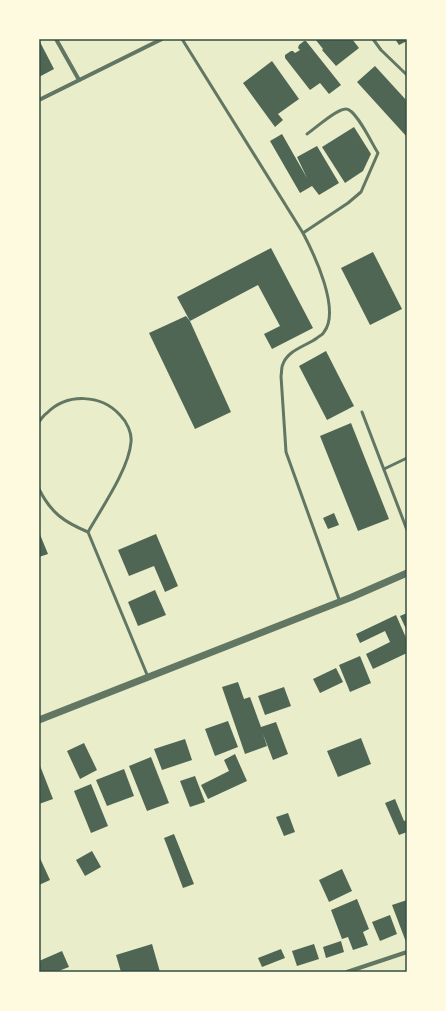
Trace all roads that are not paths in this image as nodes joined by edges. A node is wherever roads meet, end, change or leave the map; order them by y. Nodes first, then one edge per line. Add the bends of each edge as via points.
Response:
1 (56, 39) edge
2 (162, 39) edge
3 (182, 39) edge
4 (373, 39) edge
5 (407, 75) edge
6 (79, 80) junction
7 (39, 100) edge
8 (307, 134) dead end
9 (303, 233) junction
10 (362, 412) dead end
11 (39, 422) edge
12 (407, 458) edge
13 (384, 469) junction
14 (39, 489) edge
15 (407, 530) edge
16 (88, 532) junction
17 (407, 573) edge
18 (340, 602) junction
19 (148, 677) junction
20 (39, 720) edge
21 (407, 952) edge
22 (347, 972) edge

1 - 6 street
2 - 6 street
3 - 9 lane
4 - 5 lane
6 - 7 street
8 - 9 lane via 338,112 349,110 356,115 378,153 361,192
9 - 18 lane via 324,283 329,322 324,332 288,355 282,364 286,452
10 - 13 lane
11 - 16 lane via 61,403 78,399 104,403 125,420 131,442 125,464
12 - 13 lane
13 - 15 lane
14 - 16 lane via 54,511 70,524
16 - 19 lane
17 - 18 street
18 - 19 street
19 - 20 street
21 - 22 street

